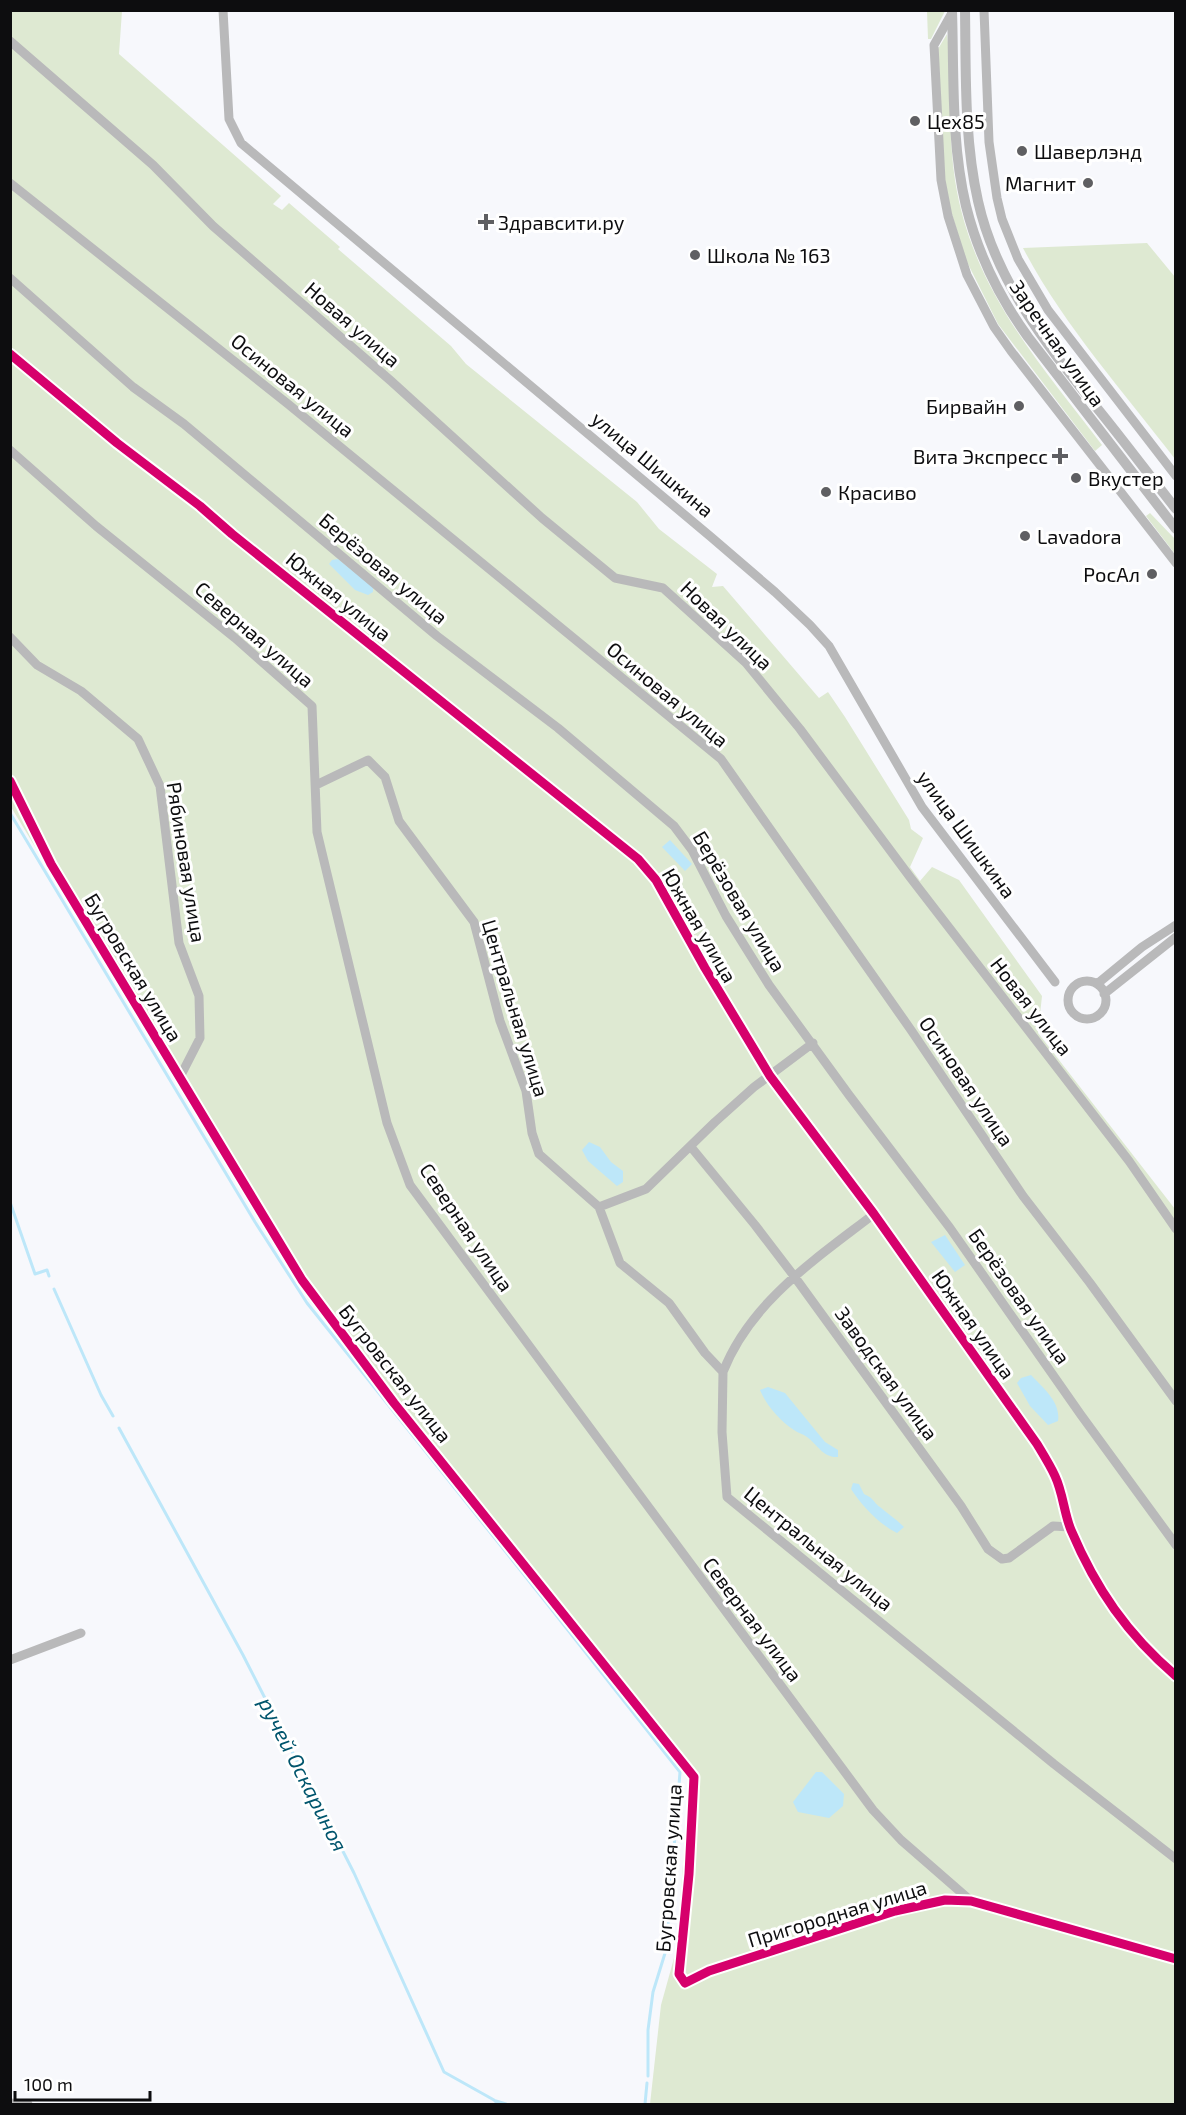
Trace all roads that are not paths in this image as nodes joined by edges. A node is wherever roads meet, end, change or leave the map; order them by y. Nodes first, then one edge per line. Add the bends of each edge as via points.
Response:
1 (224, 10) edge
2 (965, 10) edge
3 (984, 10) edge
4 (952, 12) edge
5 (10, 40) edge
6 (10, 183) edge
7 (10, 278) edge
8 (10, 354) edge
9 (10, 450) edge
10 (1176, 476) edge
11 (1176, 509) edge
12 (1176, 529) edge
13 (1176, 563) edge
14 (10, 637) edge
15 (10, 781) edge
16 (316, 785) junction
17 (1176, 925) edge
18 (1176, 937) edge
19 (1055, 982) dead end
20 (1097, 984) junction
21 (1104, 994) junction
22 (813, 1043) junction
23 (770, 1076) junction
24 (179, 1078) junction
25 (691, 1147) junction
26 (599, 1207) junction
27 (874, 1214) junction
28 (1176, 1229) edge
29 (794, 1276) junction
30 (723, 1372) junction
31 (1176, 1401) edge
32 (1070, 1527) junction
33 (1176, 1545) edge
34 (81, 1633) dead end
35 (10, 1660) edge
36 (1176, 1676) edge
37 (1176, 1859) edge
38 (971, 1901) junction
39 (1176, 1959) edge
40 (685, 1983) joint
41 (10, 2103) edge
42 (28, 2104) edge

1 - 19 street, улица Шишкина via 230,119 241,143 561,410 810,625 829,646 922,807
2 - 11 street, Заречная улица via 973,176 992,249 1038,331
3 - 10 street via 992,171 1002,219 1018,259 1047,310
4 - 12 street, Заречная улица via 961,178 972,229 990,275 1028,337
4 - 13 street via 934,45 938,149 948,216 967,275 1011,351
5 - 28 street, Новая улица via 542,518 615,578 663,588 746,663 1129,1161
6 - 31 street, Осиновая улица via 288,404 721,759 1023,1196
7 - 22 street, Берёзовая улица via 133,387 184,424 437,636 558,728 674,826 692,850 726,916 769,985
8 - 23 street, Южная улица via 638,859 656,880
9 - 16 street, Северная улица via 312,706
14 - 24 street, Рябиновая улица via 37,665 81,691 138,739 160,786 179,943 200,996 200,1038
15 - 24 street, Бугровская улица via 51,864
16 - 26 street, Центральная улица via 368,760 385,777 399,821 474,922 500,1021 526,1091 539,1154
16 - 38 street, Северная улица via 317,832 329,887 387,1123 411,1185 873,1810
17 - 20 street
18 - 21 street
20 - 21 street
20 - 21 street via 1084,981 1073,987 1068,999 1071,1012 1083,1019 1096,1017 1104,1007
22 - 23 street
22 - 33 street, Берёзовая улица
23 - 25 street
23 - 27 street, Южная улица
24 - 40 street, Бугровская улица via 302,1280 394,1402 694,1777 679,1974
25 - 26 street via 646,1189
25 - 29 street, Заводская улица
26 - 30 street, Центральная улица via 620,1263 669,1303
27 - 29 street
27 - 32 street, Южная улица via 1037,1444 1056,1477
29 - 30 street via 752,1321 730,1353
29 - 32 street, Заводская улица via 995,1556 1009,1558 1053,1526
30 - 37 street, Центральная улица via 727,1497
32 - 36 street, Южная улица via 1112,1608
34 - 35 street
38 - 39 street, Пригородная улица
38 - 40 street, Пригородная улица via 945,1900 895,1911 709,1971
41 - 42 street

